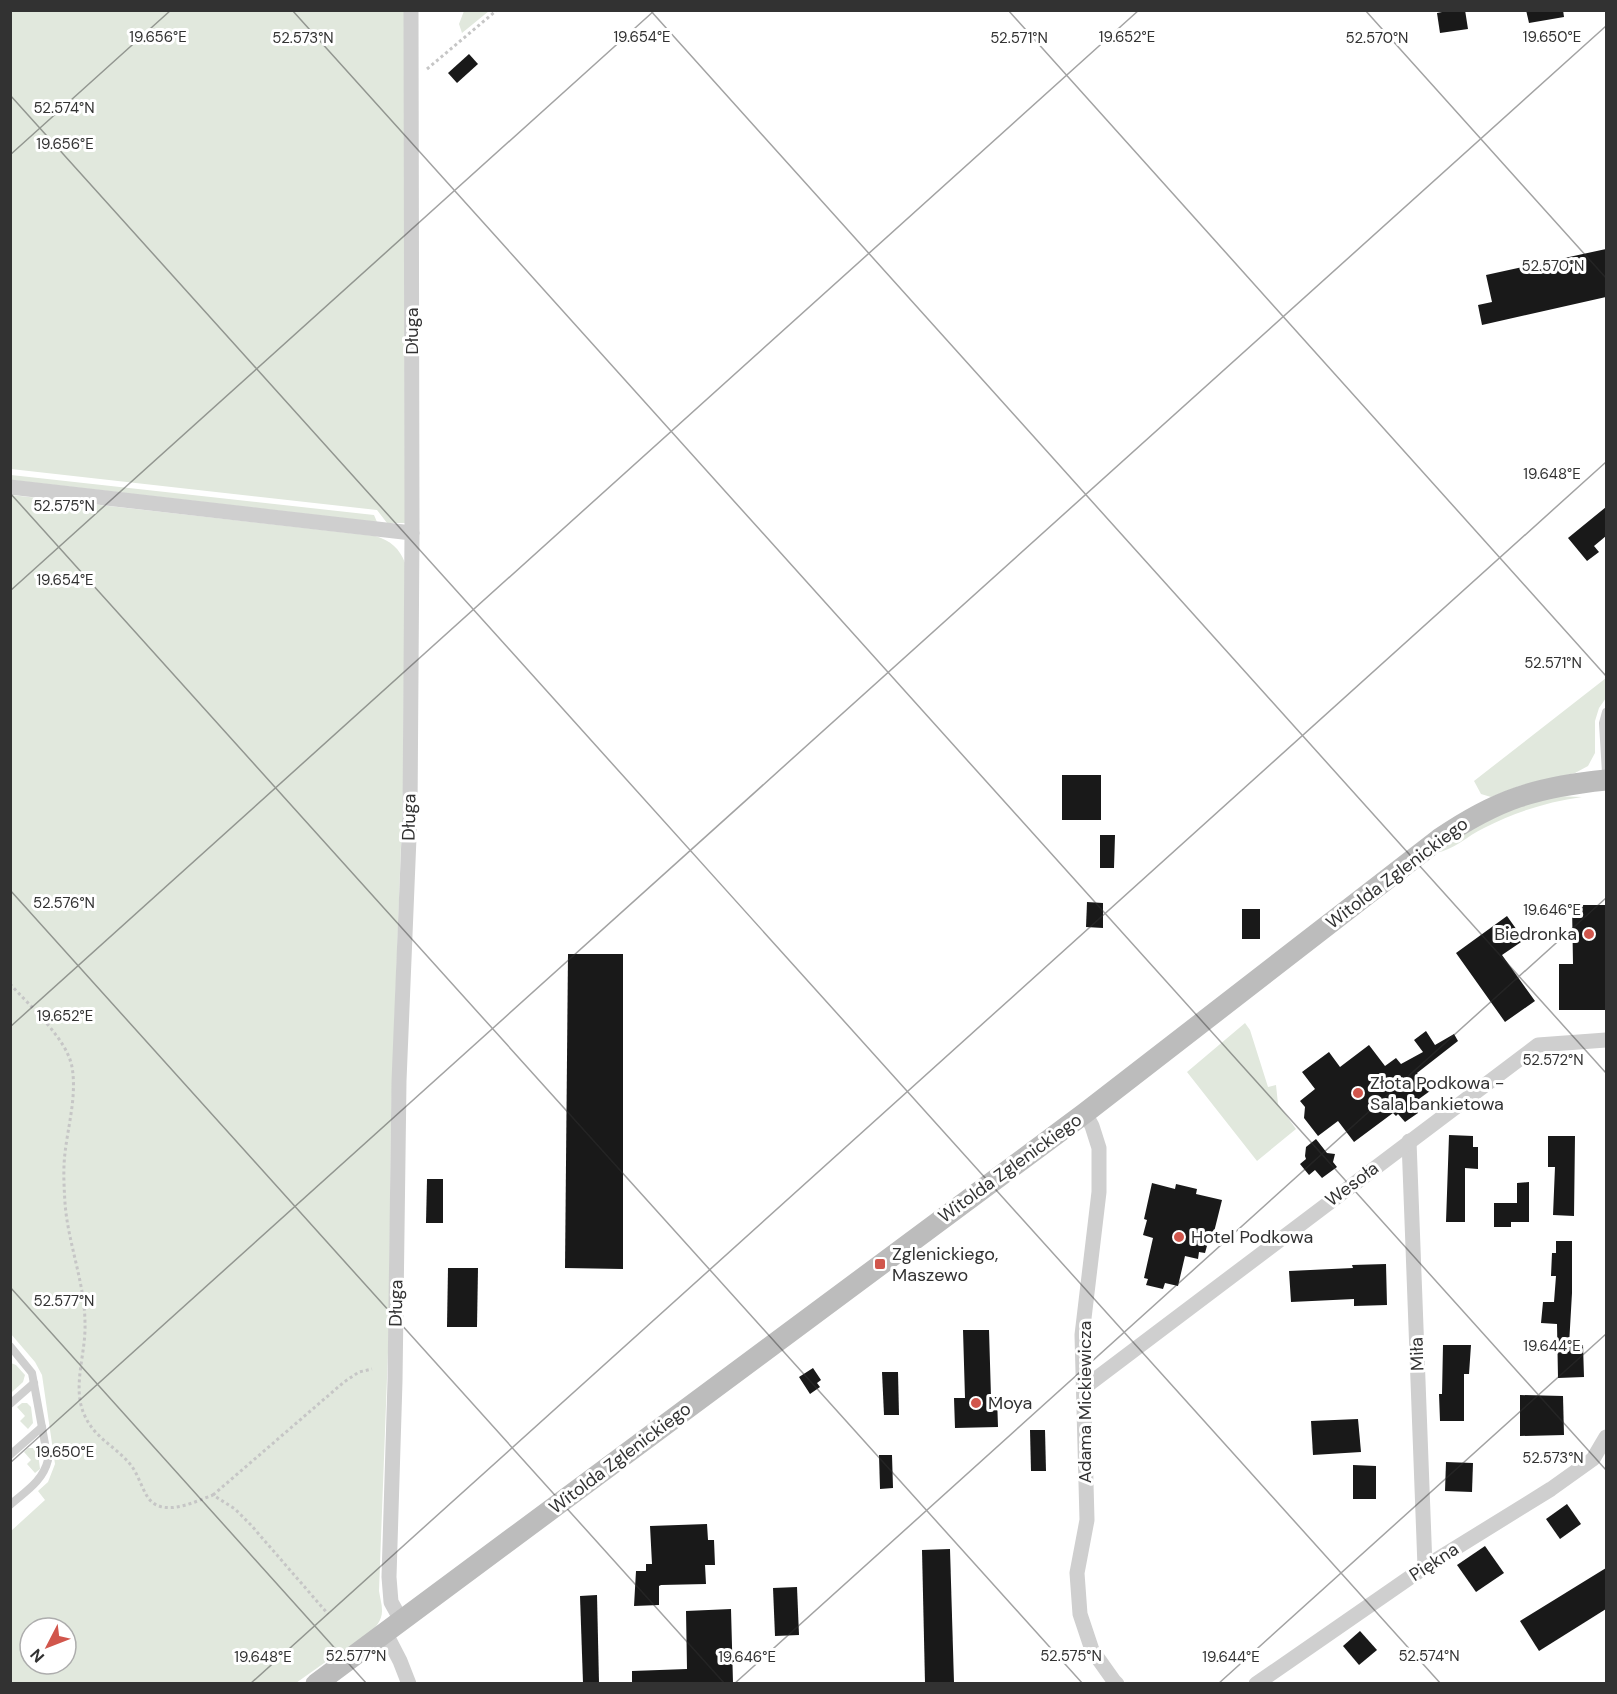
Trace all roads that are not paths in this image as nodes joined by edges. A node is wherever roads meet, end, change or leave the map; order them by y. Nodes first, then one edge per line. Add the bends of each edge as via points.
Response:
1 (411, 10) edge
2 (10, 487) edge
3 (412, 533) junction
4 (1606, 712) edge
5 (1606, 773) edge
6 (1606, 780) edge
7 (1606, 1040) edge
8 (1084, 1113) junction
9 (1409, 1141) junction
10 (11, 1349) edge
11 (34, 1383) junction
12 (1084, 1387) junction
13 (10, 1404) edge
14 (42, 1428) junction
15 (1606, 1437) edge
16 (10, 1455) edge
17 (10, 1505) edge
18 (1425, 1567) junction
19 (393, 1626) junction
20 (316, 1683) edge
21 (409, 1683) edge
22 (1117, 1683) edge
23 (1256, 1683) edge

1 - 3 street, Długa
2 - 3 street
3 - 19 street, Długa via 410,813 399,1081 389,1577
4 - 5 lane
6 - 8 main road, Witolda Zglenickiego via 1541,789 1495,805 1464,822
7 - 9 street, Wesoła via 1538,1045
8 - 12 street, Adama Mickiewicza via 1099,1148 1099,1192 1082,1335
8 - 19 main road, Witolda Zglenickiego
9 - 12 street, Wesoła
9 - 18 street, Miła
10 - 11 lane via 32,1372
11 - 13 lane
11 - 14 lane
12 - 22 street, Adama Mickiewicza via 1087,1520 1077,1573 1080,1614 1092,1650
14 - 16 lane
14 - 17 lane via 48,1460 45,1472
15 - 18 street, Piękna via 1593,1459 1560,1483
18 - 23 street, Piękna
19 - 20 main road, Witolda Zglenickiego
19 - 21 street, Długa

